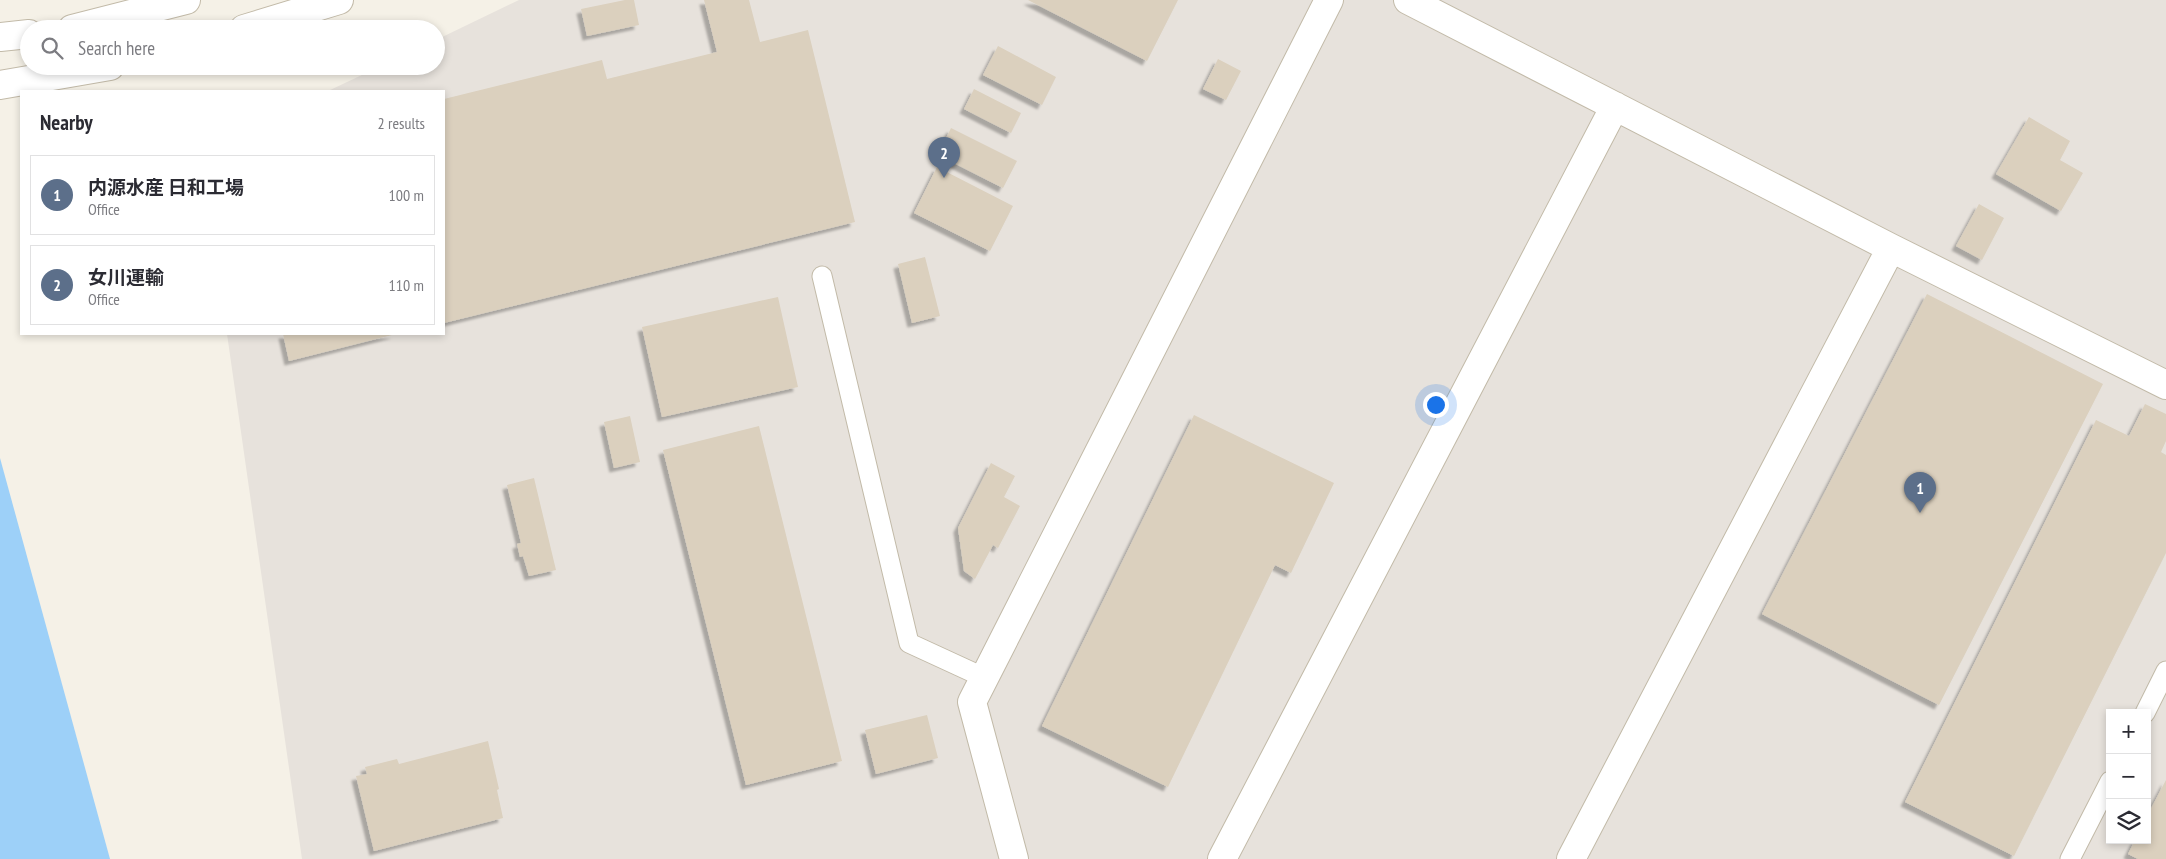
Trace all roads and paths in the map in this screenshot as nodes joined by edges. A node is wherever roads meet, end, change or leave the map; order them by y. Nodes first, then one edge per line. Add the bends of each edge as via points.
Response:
1 (186, 0) edge
2 (340, 0) edge
3 (1329, 0) edge
4 (1408, 0) edge
5 (107, 20) edge
6 (274, 20) edge
7 (20, 35) edge
8 (0, 37) edge
9 (58, 75) edge
10 (0, 85) edge
11 (1614, 106) junction
12 (1891, 248) junction
13 (822, 276) dead end
14 (2166, 386) edge
15 (2166, 671) edge
16 (985, 678) junction
17 (2147, 709) edge
18 (2106, 789) edge
19 (1014, 859) edge
20 (1222, 859) edge
21 (1571, 859) edge
22 (2070, 859) edge

1 - 5 street
2 - 6 street
3 - 16 street
4 - 11 street
7 - 8 street
9 - 10 street
11 - 12 street
11 - 20 street
12 - 14 street
12 - 21 street
13 - 16 lane via 909,643
15 - 17 lane
16 - 19 street via 972,702
18 - 22 lane

